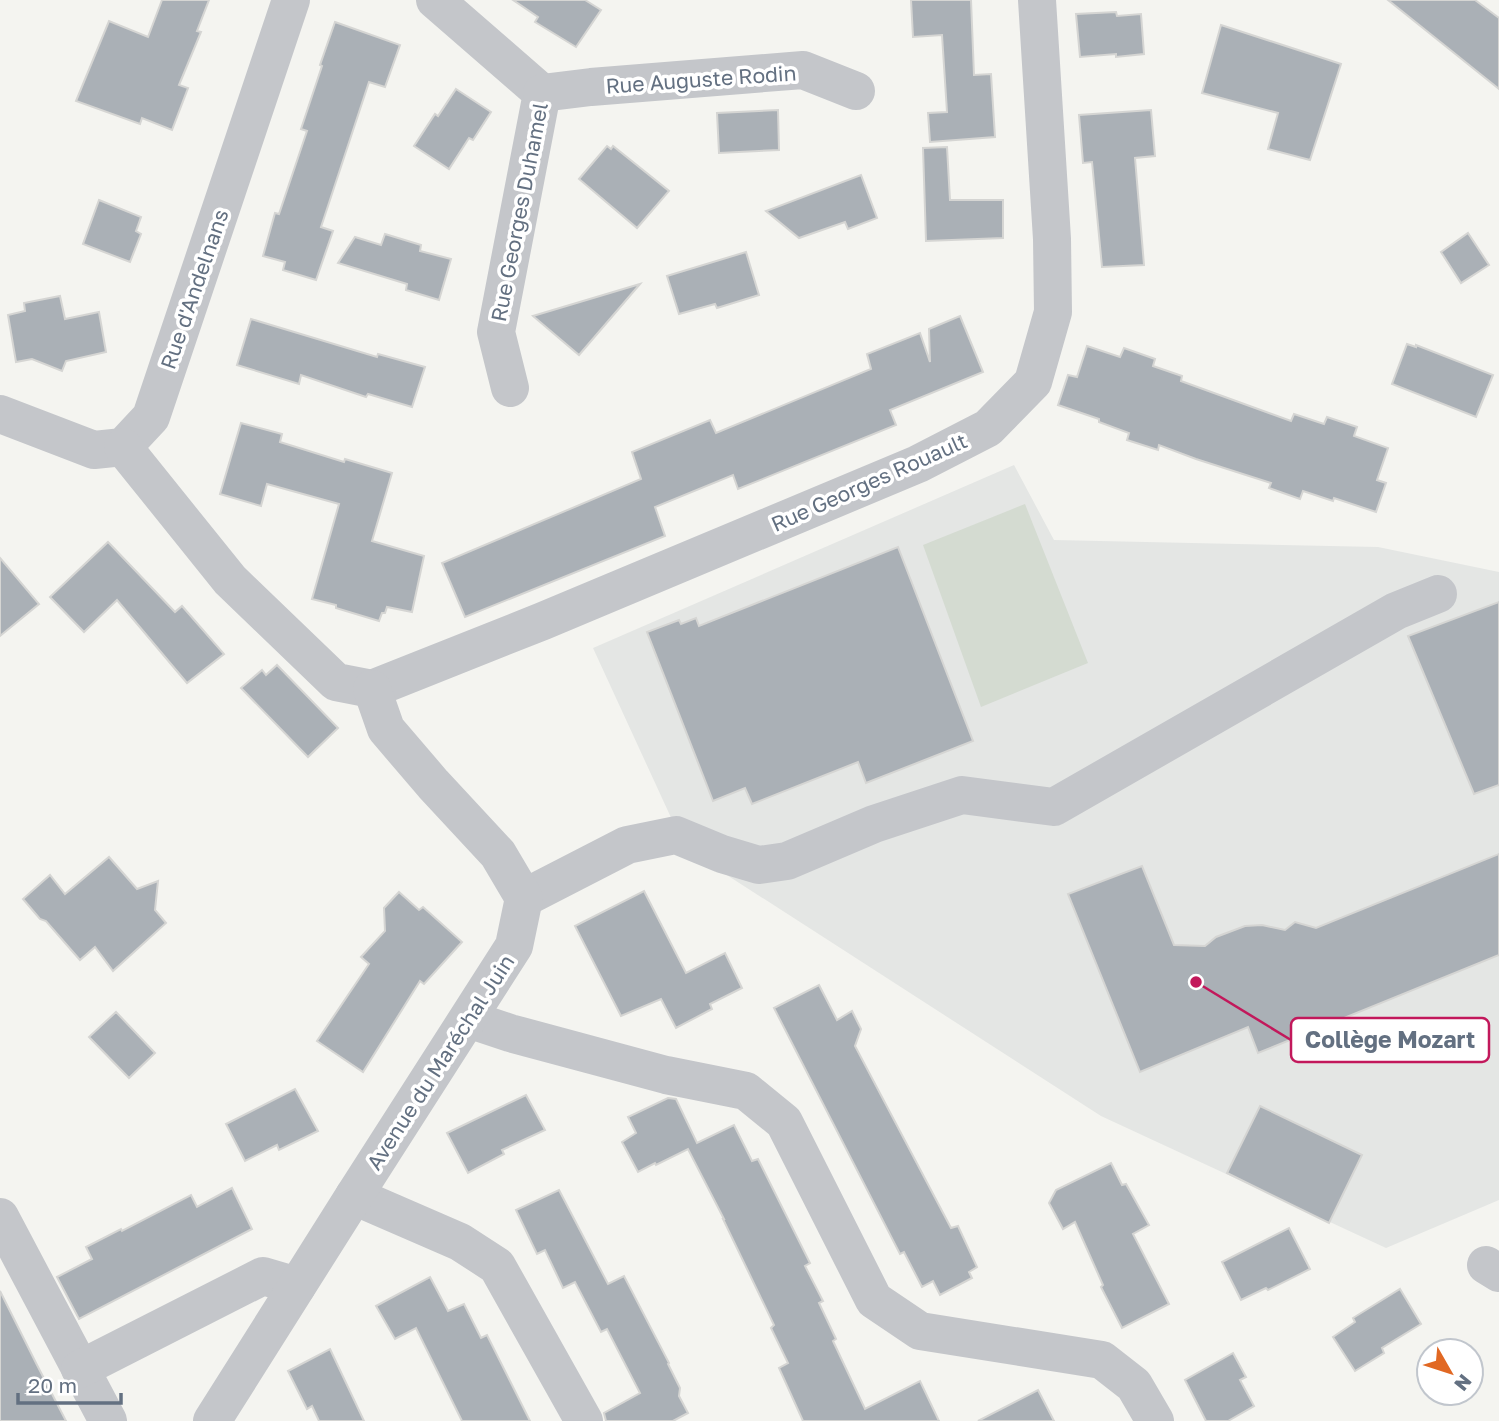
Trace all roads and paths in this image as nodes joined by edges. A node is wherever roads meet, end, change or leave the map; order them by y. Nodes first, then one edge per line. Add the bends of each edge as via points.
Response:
1 (291, 0) edge
2 (435, 0) edge
3 (1037, 0) edge
4 (856, 91) dead end
5 (542, 93) junction
6 (510, 388) dead end
7 (0, 414) edge
8 (122, 447) junction
9 (1438, 594) dead end
10 (372, 689) junction
11 (524, 898) junction
12 (468, 1019) junction
13 (354, 1196) junction
14 (0, 1217) edge
15 (297, 1286) junction
16 (80, 1369) junction
17 (108, 1421) edge
18 (212, 1421) edge
19 (584, 1421) edge
20 (1155, 1421) edge

1 - 8 street, Rue d'Andelnans via 151,416
2 - 5 street, Rue Georges Duhamel
3 - 10 street, Rue Georges Rouault via 1053,312 1033,382 988,428 918,464
4 - 5 street, Rue Auguste Rodin via 803,70
5 - 6 street, Rue Georges Duhamel via 495,332
7 - 8 street via 94,450
8 - 10 street via 230,580 337,682
9 - 11 street via 1396,611 1054,807 962,795 874,824 787,861 759,865 676,835 627,845
10 - 11 street via 386,729 498,854
11 - 12 street, Avenue du Maréchal Juin via 514,946
12 - 13 street, Avenue du Maréchal Juin
12 - 20 street via 666,1075 746,1091 784,1122 874,1300 920,1331 1102,1360 1134,1385
13 - 15 street, Avenue du Maréchal Juin
13 - 19 street via 460,1242 497,1266
14 - 16 street
15 - 16 street via 263,1276
15 - 18 street, Avenue du Maréchal Juin
16 - 17 street

